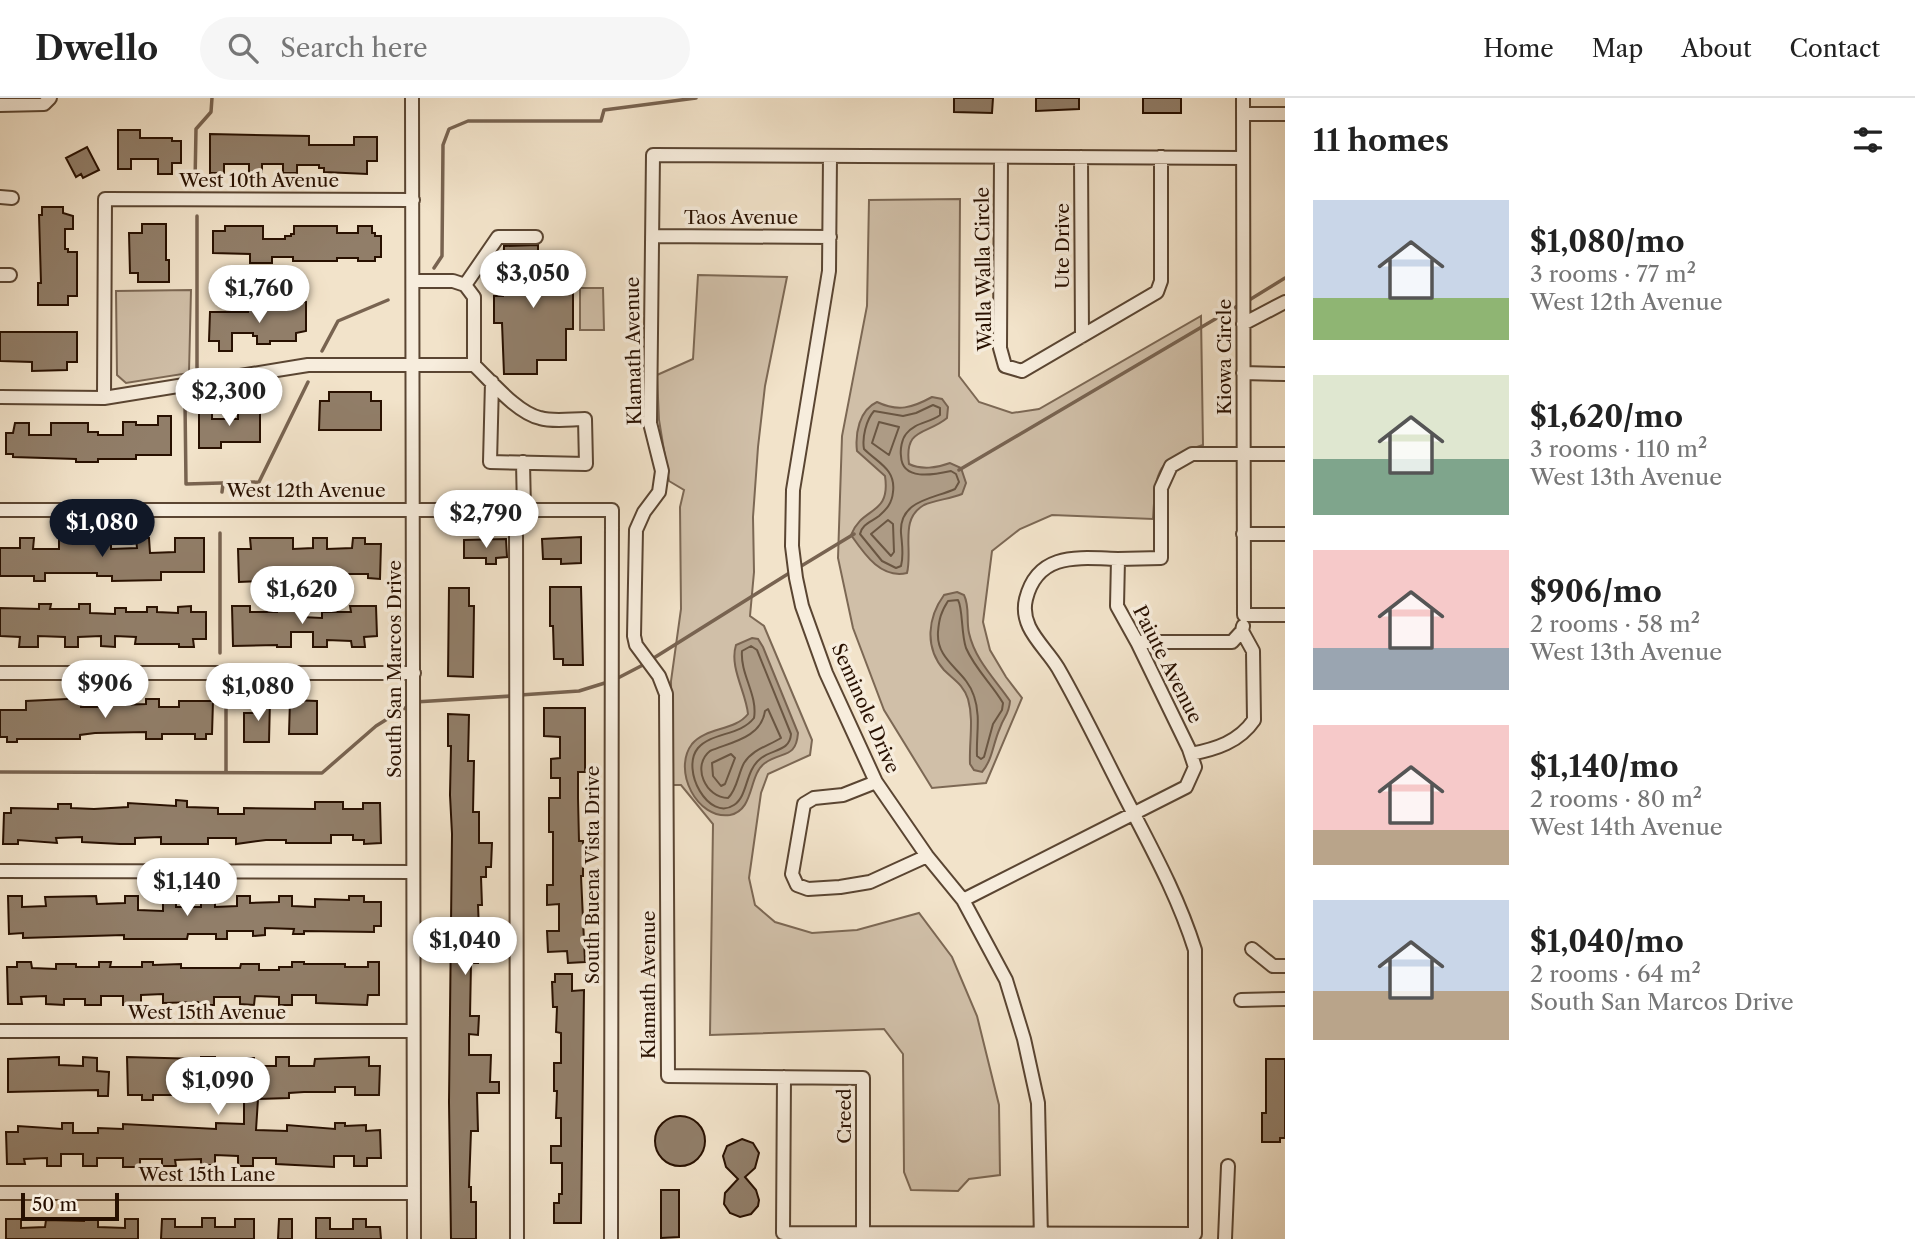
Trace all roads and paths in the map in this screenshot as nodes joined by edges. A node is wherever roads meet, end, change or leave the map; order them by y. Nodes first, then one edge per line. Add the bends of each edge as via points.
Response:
1 (50, 98) edge
2 (412, 98) edge
3 (1243, 98) edge
4 (0, 105) edge
5 (1243, 114) junction
6 (1285, 114) edge
7 (830, 157) junction
8 (1001, 157) junction
9 (1081, 157) junction
10 (1161, 157) junction
11 (1243, 158) junction
12 (413, 200) junction
13 (652, 236) junction
14 (536, 237) dead end
15 (830, 237) junction
16 (413, 281) junction
17 (465, 285) junction
18 (1285, 302) edge
19 (1242, 318) junction
20 (1082, 336) junction
21 (474, 365) junction
22 (413, 366) junction
23 (1243, 373) junction
24 (1285, 374) edge
25 (492, 382) junction
26 (0, 397) edge
27 (104, 398) junction
28 (1243, 454) junction
29 (1285, 454) edge
30 (523, 463) junction
31 (0, 509) edge
32 (413, 509) junction
33 (520, 510) junction
34 (612, 510) joint
35 (1242, 534) junction
36 (1285, 534) edge
37 (1118, 559) junction
38 (1244, 615) junction
39 (1285, 615) edge
40 (1242, 631) junction
41 (1137, 642) junction
42 (0, 673) edge
43 (414, 673) junction
44 (1191, 754) junction
45 (876, 782) junction
46 (1133, 813) junction
47 (928, 856) junction
48 (0, 870) edge
49 (413, 872) junction
50 (963, 900) junction
51 (1252, 949) dead end
52 (1285, 966) edge
53 (1285, 999) edge
54 (1241, 1000) dead end
55 (0, 1031) edge
56 (413, 1031) junction
57 (784, 1077) junction
58 (1228, 1166) dead end
59 (0, 1193) edge
60 (414, 1193) junction
61 (863, 1234) junction
62 (1041, 1237) edge
63 (414, 1239) edge
64 (517, 1239) edge
65 (611, 1239) edge
66 (1225, 1239) edge

1 - 4 street via 44,104
2 - 12 street, South San Marcos Drive
3 - 5 street, Kiowa Circle
5 - 6 street
5 - 11 street, Kiowa Circle
7 - 8 street, Klamath Avenue
7 - 13 street, Klamath Avenue via 653,155
7 - 15 street, Seminole Drive
8 - 9 street, Klamath Avenue
8 - 20 street, Walla Walla Circle via 1000,348 1005,366 1021,370
9 - 10 street, Klamath Avenue
9 - 20 street, Ute Drive
10 - 11 street, Klamath Avenue
10 - 20 street, Walla Walla Circle via 1161,281 1157,292
11 - 19 street, Kiowa Circle
12 - 16 street, South San Marcos Drive
12 - 27 street, West 10th Avenue via 105,199
13 - 15 street, Taos Avenue
13 - 57 street, Klamath Avenue via 650,423 662,471 659,492 636,530 634,635 666,694 668,1076
14 - 17 street via 498,237
15 - 45 street, Seminole Drive via 829,271 793,490 793,557 802,606 826,673
16 - 17 street
16 - 22 street, South San Marcos Drive
17 - 21 street via 474,297
18 - 19 street
19 - 23 street, Kiowa Circle
21 - 22 street
21 - 25 street
22 - 27 street via 308,365
22 - 32 street, South San Marcos Drive
23 - 24 street
23 - 28 street, Kiowa Circle
25 - 30 street via 490,462
25 - 30 street via 514,404 539,418 585,419 586,464
26 - 27 street
28 - 29 street
28 - 35 street, Kiowa Circle
28 - 37 street via 1192,454 1171,466 1161,488 1161,558
30 - 33 street
31 - 32 street, West 12th Avenue
32 - 33 street, West 12th Avenue
32 - 43 street, South San Marcos Drive
33 - 34 street, West 12th Avenue
33 - 64 street
34 - 65 street, South Buena Vista Drive
35 - 36 street
35 - 38 street, Kiowa Circle
37 - 41 street, Paiute Avenue via 1117,606
37 - 46 street via 1065,558 1046,567 1032,583 1026,611 1035,639 1057,665
38 - 39 street
38 - 40 street, Kiowa Circle
40 - 41 street via 1232,642
40 - 44 street via 1253,651 1254,720 1235,739
41 - 44 street, Paiute Avenue
42 - 43 street
43 - 49 street, South San Marcos Drive
44 - 46 street, Paiute Avenue via 1195,767 1186,787
45 - 47 street, Seminole Drive
45 - 47 street via 804,804 792,874 797,885 808,889 870,882
46 - 50 street, Paiute Avenue
46 - 62 street via 1182,908 1195,950 1195,1234
47 - 50 street, Seminole Drive
48 - 49 street
49 - 56 street, South San Marcos Drive
50 - 62 street, Seminole Drive via 1006,980 1024,1039 1038,1103
51 - 52 street via 1273,966
53 - 54 street
55 - 56 street, West 15th Avenue
56 - 60 street, South San Marcos Drive
57 - 61 street, Creed via 863,1078
57 - 61 street via 783,1233
58 - 66 street
59 - 60 street, West 15th Lane
60 - 63 street, South San Marcos Drive
61 - 62 street

